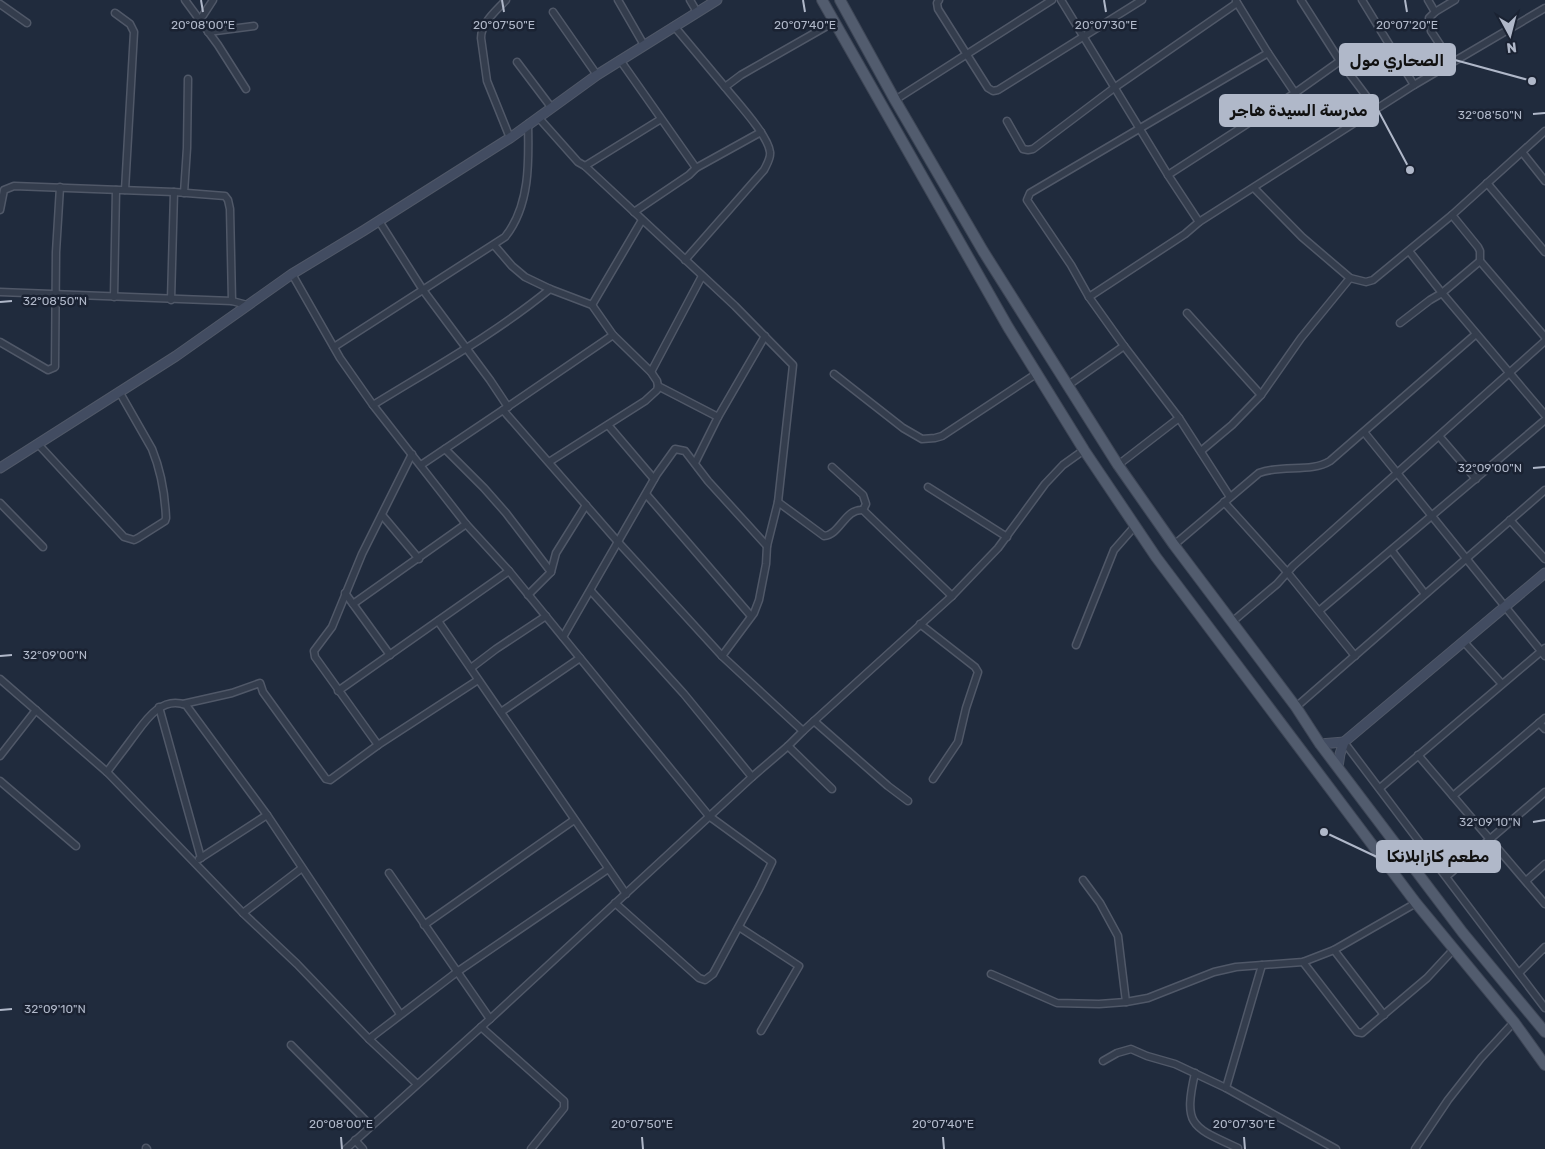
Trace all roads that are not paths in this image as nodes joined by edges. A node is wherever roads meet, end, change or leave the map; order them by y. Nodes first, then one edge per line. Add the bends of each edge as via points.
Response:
1 (185, 0) edge
2 (213, 0) edge
3 (506, 0) edge
4 (618, 0) edge
5 (690, 0) edge
6 (717, 0) edge
7 (822, 0) edge
8 (939, 0) edge
9 (1052, 0) edge
10 (1061, 0) edge
11 (1142, 0) edge
12 (1301, 0) edge
13 (1362, 0) edge
14 (1428, 0) edge
15 (1455, 0) edge
16 (842, 1) edge
17 (1236, 2) edge
18 (0, 4) edge
19 (1545, 8) edge
20 (553, 12) dead end
21 (697, 12) junction
22 (1435, 12) junction
23 (115, 13) dead end
24 (200, 20) junction
25 (834, 22) junction
26 (28, 23) dead end
27 (254, 26) dead end
28 (674, 26) junction
29 (208, 32) junction
30 (1083, 36) junction
31 (644, 45) junction
32 (1268, 53) junction
33 (967, 54) junction
34 (620, 60) junction
35 (1340, 61) junction
36 (517, 62) dead end
37 (1452, 63) junction
38 (597, 75) junction
39 (188, 79) dead end
40 (1414, 85) junction
41 (725, 87) junction
42 (1114, 88) junction
43 (246, 89) dead end
44 (1295, 93) junction
45 (895, 100) junction
46 (551, 107) junction
47 (1376, 109) junction
48 (538, 117) junction
49 (661, 119) junction
50 (1007, 121) dead end
51 (528, 124) junction
52 (1139, 128) junction
53 (1545, 131) edge
54 (761, 132) junction
55 (510, 138) junction
56 (1522, 152) junction
57 (585, 166) junction
58 (696, 168) junction
59 (1168, 175) junction
60 (1545, 181) edge
61 (1487, 183) junction
62 (60, 187) junction
63 (1254, 188) junction
64 (116, 190) junction
65 (125, 190) junction
66 (174, 192) junction
67 (184, 193) junction
68 (0, 210) edge
69 (634, 212) junction
70 (1452, 215) junction
71 (642, 220) junction
72 (379, 221) junction
73 (1199, 222) junction
74 (494, 245) junction
75 (1409, 251) junction
76 (1545, 252) edge
77 (685, 260) junction
78 (1480, 260) junction
79 (292, 274) junction
80 (702, 276) junction
81 (1350, 278) junction
82 (550, 289) junction
83 (423, 290) junction
84 (0, 292) edge
85 (1442, 292) junction
86 (56, 295) junction
87 (1089, 296) junction
88 (114, 297) junction
89 (171, 300) junction
90 (232, 301) junction
91 (247, 305) junction
92 (592, 305) junction
93 (1186, 313) dead end
94 (1400, 323) dead end
95 (613, 334) junction
96 (1476, 334) junction
97 (765, 336) junction
98 (1545, 337) edge
99 (1545, 341) edge
100 (0, 342) edge
101 (1124, 346) junction
102 (334, 347) junction
103 (467, 348) junction
104 (651, 372) junction
105 (834, 374) dead end
106 (1036, 374) junction
107 (1508, 374) junction
108 (658, 386) junction
109 (1068, 386) junction
110 (120, 393) junction
111 (1261, 395) junction
112 (373, 405) junction
113 (506, 409) junction
114 (1545, 415) edge
115 (718, 417) junction
116 (1179, 418) junction
117 (1545, 420) edge
118 (608, 425) junction
119 (1364, 432) junction
120 (1439, 436) junction
121 (38, 444) junction
122 (445, 449) junction
123 (1084, 450) junction
124 (1201, 451) junction
125 (412, 454) junction
126 (550, 462) junction
127 (695, 463) junction
128 (421, 465) junction
129 (1118, 465) junction
130 (832, 467) dead end
131 (0, 468) edge
132 (1398, 474) junction
133 (654, 479) junction
134 (1476, 479) junction
135 (928, 487) dead end
136 (1545, 490) edge
137 (646, 494) junction
138 (1227, 500) junction
139 (778, 502) junction
140 (0, 503) edge
141 (586, 505) junction
142 (863, 510) junction
143 (382, 515) junction
144 (1432, 516) junction
145 (1510, 520) junction
146 (466, 524) junction
147 (1135, 526) junction
148 (1007, 536) junction
149 (618, 542) junction
150 (1174, 544) junction
151 (767, 546) junction
152 (43, 547) dead end
153 (1392, 551) junction
154 (1466, 558) junction
155 (419, 559) junction
156 (1545, 559) edge
157 (509, 572) junction
158 (550, 572) junction
159 (1287, 572) junction
160 (1545, 573) edge
161 (590, 591) junction
162 (345, 593) junction
163 (1425, 594) junction
164 (528, 595) junction
165 (952, 596) junction
166 (353, 604) junction
167 (1504, 607) junction
168 (1319, 611) junction
169 (546, 616) junction
170 (751, 616) junction
171 (438, 621) junction
172 (1232, 622) junction
173 (920, 624) junction
174 (563, 637) junction
175 (1464, 642) junction
176 (1076, 645) dead end
177 (1544, 652) edge
178 (390, 655) junction
179 (722, 656) junction
180 (1355, 656) junction
181 (580, 658) junction
182 (471, 668) junction
183 (0, 679) edge
184 (478, 680) junction
185 (1502, 684) junction
186 (338, 691) junction
187 (183, 704) junction
188 (159, 707) junction
189 (1296, 707) junction
190 (36, 710) junction
191 (501, 712) junction
192 (814, 721) junction
193 (1542, 721) edge
194 (1545, 729) edge
195 (803, 730) junction
196 (1344, 742) junction
197 (1320, 744) junction
198 (378, 746) junction
199 (788, 746) junction
200 (1418, 755) junction
201 (0, 756) edge
202 (1338, 767) junction
203 (107, 772) junction
204 (752, 777) junction
205 (933, 779) dead end
206 (0, 781) edge
207 (1380, 788) junction
208 (832, 789) dead end
209 (1545, 792) edge
210 (1453, 796) junction
211 (908, 801) dead end
212 (266, 814) junction
213 (709, 816) junction
214 (574, 820) junction
215 (1490, 840) junction
216 (76, 846) dead end
217 (201, 858) junction
218 (192, 862) junction
219 (1545, 864) edge
220 (302, 868) junction
221 (608, 869) junction
222 (389, 873) dead end
223 (1447, 876) junction
224 (1083, 880) dead end
225 (1526, 881) junction
226 (626, 894) junction
227 (615, 903) junction
228 (1416, 903) junction
229 (1545, 904) edge
230 (243, 913) junction
231 (424, 925) junction
232 (739, 927) junction
233 (1545, 947) edge
234 (1334, 950) junction
235 (1453, 950) junction
236 (1303, 962) junction
237 (1262, 965) junction
238 (457, 972) junction
239 (1519, 973) junction
240 (991, 974) dead end
241 (1126, 1002) junction
242 (1545, 1008) edge
243 (400, 1014) junction
244 (1384, 1015) junction
245 (490, 1019) junction
246 (1514, 1022) junction
247 (481, 1027) junction
248 (761, 1031) dead end
249 (1545, 1032) edge
250 (369, 1039) junction
251 (291, 1045) dead end
252 (1104, 1061) dead end
253 (1545, 1065) edge
254 (1195, 1073) junction
255 (417, 1084) junction
256 (1226, 1088) junction
257 (372, 1126) junction
258 (355, 1140) junction
259 (1238, 1148) edge
260 (346, 1149) edge
261 (363, 1149) edge
262 (532, 1149) edge
263 (1336, 1149) edge
264 (1415, 1149) edge

1 - 24 street
2 - 24 street
3 - 55 street via 484,25 481,38 487,81
4 - 31 street
5 - 21 street
6 - 21 street
7 - 25 main road
8 - 33 street via 938,9
9 - 33 street
10 - 30 street
11 - 30 street
12 - 35 street
13 - 40 street
14 - 22 street
15 - 22 street
16 - 45 main road
17 - 32 street
17 - 42 street
18 - 26 street
19 - 37 street
20 - 38 street
21 - 28 street
22 - 37 street via 1429,18 1431,31
23 - 65 street via 130,24 134,32
24 - 29 street
25 - 41 street
25 - 106 main road
27 - 29 street
28 - 31 street
28 - 41 street
29 - 43 street
30 - 33 street via 993,91
30 - 42 street
31 - 34 street
32 - 44 street
32 - 52 street
33 - 45 street
34 - 38 street
34 - 49 street
35 - 44 street
35 - 47 street
36 - 46 street
37 - 40 street
38 - 46 street
39 - 67 street
40 - 47 street
41 - 54 street
42 - 50 street via 1028,150 1023,148
42 - 52 street
44 - 59 street
45 - 109 main road via 983,251
46 - 48 street
47 - 63 street
48 - 51 street
48 - 57 street
49 - 57 street
49 - 58 street
51 - 55 street
51 - 74 street via 527,182 521,210 513,228
52 - 59 street
52 - 87 street via 1028,196 1027,200
53 - 56 street
54 - 58 street
54 - 77 street via 770,151 764,170
55 - 72 street
56 - 60 street
56 - 61 street
57 - 69 street
58 - 69 street
59 - 73 street
61 - 70 street
61 - 76 street
62 - 64 street
62 - 68 street via 9,187 4,190
62 - 86 street
63 - 73 street
63 - 81 street via 1302,237
64 - 65 street
64 - 88 street
65 - 66 street
66 - 67 street
66 - 89 street
67 - 90 street via 224,195 228,200
69 - 71 street
70 - 75 street
70 - 78 street via 1478,247
71 - 77 street
71 - 92 street
72 - 79 street
72 - 83 street
73 - 87 street
74 - 82 street via 525,277
74 - 83 street
75 - 81 street via 1373,280 1366,282
75 - 85 street
77 - 80 street
78 - 85 street
78 - 98 street
79 - 91 street
79 - 102 street
80 - 97 street
80 - 104 street
81 - 111 street via 1301,338
82 - 92 street
82 - 103 street
83 - 102 street
83 - 103 street
84 - 86 street
85 - 94 street
85 - 96 street
86 - 88 street
86 - 100 street via 56,364 53,369 48,370
87 - 101 street
88 - 89 street
89 - 90 street
90 - 91 street
91 - 110 street
92 - 95 street
93 - 111 street
95 - 104 street
95 - 113 street
96 - 107 street
96 - 119 street
97 - 115 street
97 - 139 street via 794,368
99 - 107 street
101 - 109 street
101 - 116 street
102 - 112 street
103 - 112 street
103 - 113 street
104 - 108 street
105 - 106 street via 904,428 922,439 929,439 942,436
106 - 123 main road
107 - 114 street
107 - 120 street
108 - 115 street
108 - 118 street via 645,401
109 - 129 main road
110 - 121 street
110 - 121 street via 152,449 165,496 165,521 138,538 124,537
111 - 124 street
112 - 125 street
113 - 122 street
113 - 126 street
115 - 127 street
116 - 124 street
116 - 129 street
117 - 134 street
118 - 126 street
118 - 133 street
119 - 132 street
119 - 138 street via 1323,465 1265,470
120 - 132 street
120 - 134 street
121 - 131 street
122 - 128 street
122 - 158 street via 506,513
123 - 147 main road
123 - 148 street via 1045,484
124 - 138 street
125 - 128 street
125 - 143 street
126 - 141 street
127 - 133 street via 685,451 675,449
127 - 151 street
128 - 146 street
129 - 150 main road
130 - 142 street via 863,495 866,504
132 - 144 street
132 - 159 street
133 - 137 street
134 - 144 street
135 - 148 street
136 - 145 street
137 - 149 street
137 - 170 street
138 - 150 street
138 - 159 street
139 - 142 street via 824,536 830,535 854,512
139 - 151 street
140 - 152 street
141 - 149 street
141 - 158 street via 556,554
142 - 165 street
143 - 155 street
143 - 162 street
144 - 153 street
144 - 154 street
145 - 154 street
145 - 156 street
146 - 155 street
146 - 157 street
147 - 176 street via 1114,550
147 - 228 main road
148 - 165 street
149 - 161 street
149 - 179 street
150 - 172 main road
151 - 170 street via 759,600
153 - 163 street
153 - 168 street
154 - 163 street
154 - 167 street
155 - 166 street
157 - 164 street
157 - 171 street
158 - 164 street
159 - 168 street
159 - 172 street
160 - 167 street
161 - 174 street
161 - 204 street via 684,694
162 - 166 street
162 - 186 street via 332,628 314,654
163 - 180 street
164 - 169 street
165 - 173 street
166 - 178 street
167 - 175 street
167 - 177 street
168 - 180 street
169 - 174 street
169 - 182 street
170 - 179 street
171 - 178 street
171 - 182 street
172 - 189 main road
173 - 192 street
173 - 205 street via 978,672 958,742
174 - 181 street
175 - 185 street
175 - 196 street
177 - 185 street
178 - 186 street
179 - 195 street
180 - 189 street
181 - 191 street
181 - 213 street
182 - 184 street
183 - 190 street
184 - 191 street
184 - 198 street
185 - 200 street
186 - 198 street
187 - 188 street
187 - 198 street via 260,683 263,692 328,780
187 - 212 street via 190,709
188 - 203 street
188 - 217 street
189 - 197 main road
190 - 201 street
190 - 203 street
191 - 214 street
192 - 195 street
192 - 211 street
193 - 194 street
193 - 210 street
195 - 199 street
196 - 197 street
196 - 202 street
196 - 207 street
197 - 202 main road
199 - 204 street
199 - 208 street
200 - 207 street
200 - 210 street
202 - 249 main road via 1463,933
203 - 218 street
204 - 213 street
206 - 216 street
207 - 223 street
209 - 215 street
210 - 215 street
212 - 217 street
212 - 220 street
213 - 226 street
213 - 232 street via 772,862
214 - 221 street
214 - 231 street
215 - 223 street
215 - 225 street
217 - 218 street
218 - 230 street
219 - 225 street
220 - 230 street
220 - 243 street
221 - 226 street
221 - 238 street
222 - 231 street
223 - 239 street
224 - 241 street via 1118,936
225 - 229 street
226 - 227 street
227 - 232 street via 705,980 713,974
227 - 245 street
228 - 234 street
228 - 235 main road
230 - 250 street
231 - 238 street
232 - 248 street via 799,966
233 - 239 street
234 - 236 street
234 - 244 street
235 - 244 street via 1427,978
235 - 246 main road
236 - 237 street
236 - 244 street via 1357,1032 1364,1032
237 - 241 street via 1214,972 1167,992
237 - 256 street
238 - 243 street
238 - 245 street
239 - 242 street
240 - 241 street via 1057,1002
243 - 250 street
245 - 247 street
246 - 253 main road
246 - 264 street via 1480,1058
247 - 255 street
247 - 262 street via 564,1100 564,1108
250 - 255 street
251 - 257 street
252 - 254 street via 1131,1049
254 - 256 street
254 - 259 street via 1189,1101 1197,1126
255 - 257 street
256 - 263 street
257 - 258 street
258 - 260 street
258 - 261 street

